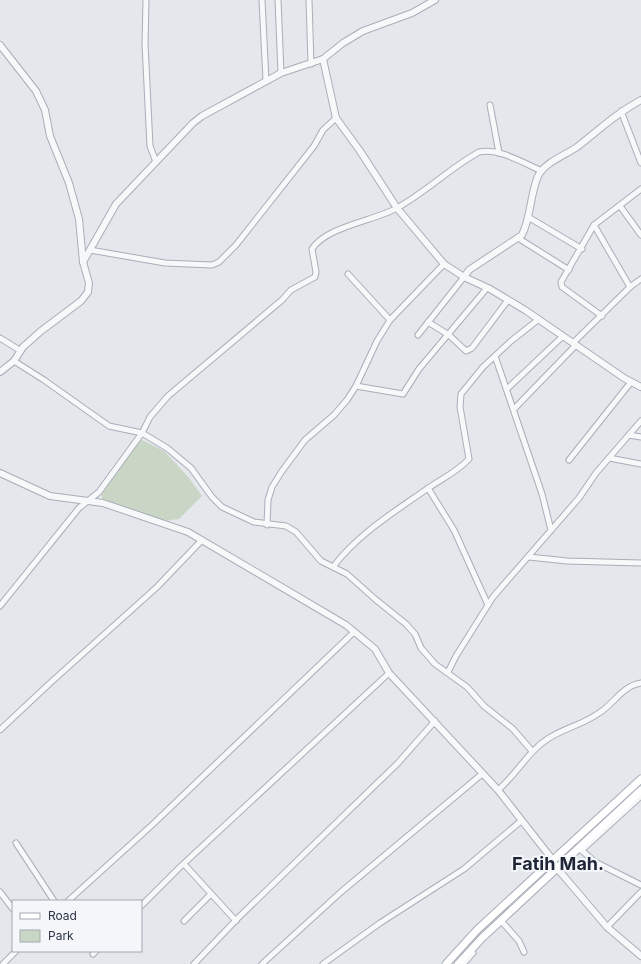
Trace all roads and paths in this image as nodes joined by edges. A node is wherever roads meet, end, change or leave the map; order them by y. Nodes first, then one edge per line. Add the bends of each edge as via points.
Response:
1 (146, 0) edge
2 (262, 0) edge
3 (278, 0) edge
4 (309, 0) edge
5 (435, 0) edge
6 (0, 45) edge
7 (323, 59) junction
8 (311, 64) junction
9 (281, 73) junction
10 (266, 81) junction
11 (641, 100) edge
12 (490, 105) dead end
13 (621, 111) junction
14 (336, 118) junction
15 (499, 153) junction
16 (156, 162) junction
17 (641, 163) edge
18 (542, 171) junction
19 (640, 192) edge
20 (620, 206) junction
21 (397, 208) junction
22 (528, 217) junction
23 (594, 225) junction
24 (641, 235) edge
25 (518, 238) junction
26 (582, 249) junction
27 (90, 250) junction
28 (83, 262) junction
29 (444, 264) junction
30 (569, 270) junction
31 (348, 274) dead end
32 (464, 277) junction
33 (641, 279) edge
34 (630, 287) junction
35 (488, 288) junction
36 (508, 300) junction
37 (602, 316) junction
38 (390, 320) junction
39 (539, 320) junction
40 (428, 322) junction
41 (418, 335) dead end
42 (449, 335) junction
43 (563, 336) junction
44 (0, 338) edge
45 (574, 344) junction
46 (21, 351) junction
47 (495, 356) junction
48 (14, 361) junction
49 (0, 372) edge
50 (631, 382) junction
51 (356, 386) junction
52 (641, 387) edge
53 (506, 389) junction
54 (514, 409) junction
55 (641, 421) edge
56 (142, 433) junction
57 (629, 435) junction
58 (641, 437) edge
59 (609, 458) junction
60 (569, 460) dead end
61 (641, 464) edge
62 (0, 473) edge
63 (428, 488) junction
64 (88, 501) junction
65 (267, 525) junction
66 (551, 530) junction
67 (202, 540) junction
68 (529, 557) junction
69 (641, 563) edge
70 (333, 567) junction
71 (488, 605) junction
72 (0, 606) edge
73 (354, 632) junction
74 (448, 672) junction
75 (389, 673) junction
76 (641, 683) edge
77 (435, 722) junction
78 (0, 730) edge
79 (532, 751) junction
80 (482, 774) junction
81 (641, 779) edge
82 (498, 790) junction
83 (641, 790) edge
84 (641, 796) edge
85 (521, 821) junction
86 (16, 843) dead end
87 (580, 849) junction
88 (552, 859) junction
89 (184, 864) junction
90 (557, 869) junction
91 (641, 885) edge
92 (0, 892) edge
93 (641, 892) edge
94 (212, 894) junction
95 (53, 900) edge
96 (69, 900) edge
97 (142, 905) edge
98 (12, 908) edge
99 (184, 921) dead end
100 (236, 921) junction
101 (503, 923) junction
102 (607, 927) junction
103 (15, 952) edge
104 (524, 952) dead end
105 (641, 956) edge
106 (3, 964) edge
107 (194, 964) edge
108 (262, 964) edge
109 (323, 964) edge
110 (446, 964) edge
111 (458, 964) edge
112 (463, 964) edge

1 - 16 street via 145,44 150,146
2 - 10 street
3 - 9 street
4 - 8 street
5 - 7 street via 363,31
6 - 28 street via 36,91 45,110 50,136 69,183 79,219
7 - 8 street
7 - 14 street
8 - 9 street
9 - 10 street
10 - 16 street via 202,116
11 - 13 street
12 - 15 street
13 - 17 street
13 - 18 street
14 - 21 street
14 - 27 street via 323,130 314,146 236,244 212,266 165,263
15 - 18 street
15 - 21 street via 488,150 479,152
16 - 27 street via 116,204
18 - 22 street via 538,175
19 - 20 street
20 - 23 street
20 - 24 street
21 - 29 street
21 - 56 street via 317,241 312,249 315,277 291,290 168,396 150,417
22 - 25 street via 522,236
22 - 26 street
23 - 26 street
23 - 34 street
25 - 30 street
25 - 32 street via 469,270
26 - 30 street
27 - 28 street
28 - 46 street via 89,283 88,292 41,330
29 - 32 street
29 - 38 street
30 - 37 street via 561,282 562,287
31 - 38 street
32 - 35 street
32 - 40 street
33 - 34 street
34 - 37 street
35 - 36 street
35 - 42 street
36 - 39 street
36 - 42 street via 472,348 466,351
37 - 45 street
38 - 51 street
39 - 43 street
39 - 47 street
40 - 41 street
40 - 42 street
42 - 51 street via 419,369 403,394
43 - 45 street
43 - 53 street
44 - 46 street
45 - 50 street
45 - 54 street
46 - 48 street
47 - 53 street
47 - 63 street via 461,394 460,407 469,459 461,468
48 - 49 street
48 - 56 street via 109,426
50 - 52 street
50 - 60 street
51 - 65 street via 334,415 304,440 272,487 268,500
53 - 54 street
54 - 66 street
55 - 57 street
56 - 64 street via 99,492
56 - 65 street via 167,448 191,468 222,507 254,522
57 - 58 street
57 - 59 street
59 - 61 street
59 - 66 street
62 - 64 street via 50,496
63 - 70 street via 374,526 344,553
63 - 71 street via 454,530
64 - 67 street via 181,529
64 - 72 street via 79,508
65 - 70 street via 286,526 296,532 321,561
66 - 68 street
67 - 73 street
67 - 78 street via 158,587
68 - 69 street
68 - 71 street
70 - 74 street via 347,574 406,624 421,648 435,664
71 - 74 street
73 - 75 street via 375,650
73 - 96 street via 152,825
74 - 79 street via 513,729
75 - 77 street
75 - 89 street
76 - 79 street via 626,689 600,713 549,738
77 - 80 street
77 - 100 street via 398,763
79 - 82 street via 511,779
80 - 82 street
80 - 108 street via 341,892
81 - 88 main road
82 - 85 street
83 - 87 main road
84 - 87 street
85 - 88 street
85 - 109 street via 464,869 380,923
86 - 95 street
87 - 90 main road
87 - 91 street via 595,862
88 - 90 street
88 - 110 main road via 477,930
89 - 94 street
89 - 97 street
90 - 101 street
90 - 102 street
90 - 111 main road via 482,938
92 - 98 street
93 - 102 street
94 - 99 street
94 - 100 street
100 - 107 street
101 - 104 street via 519,941
101 - 112 street
102 - 105 street
103 - 106 street

